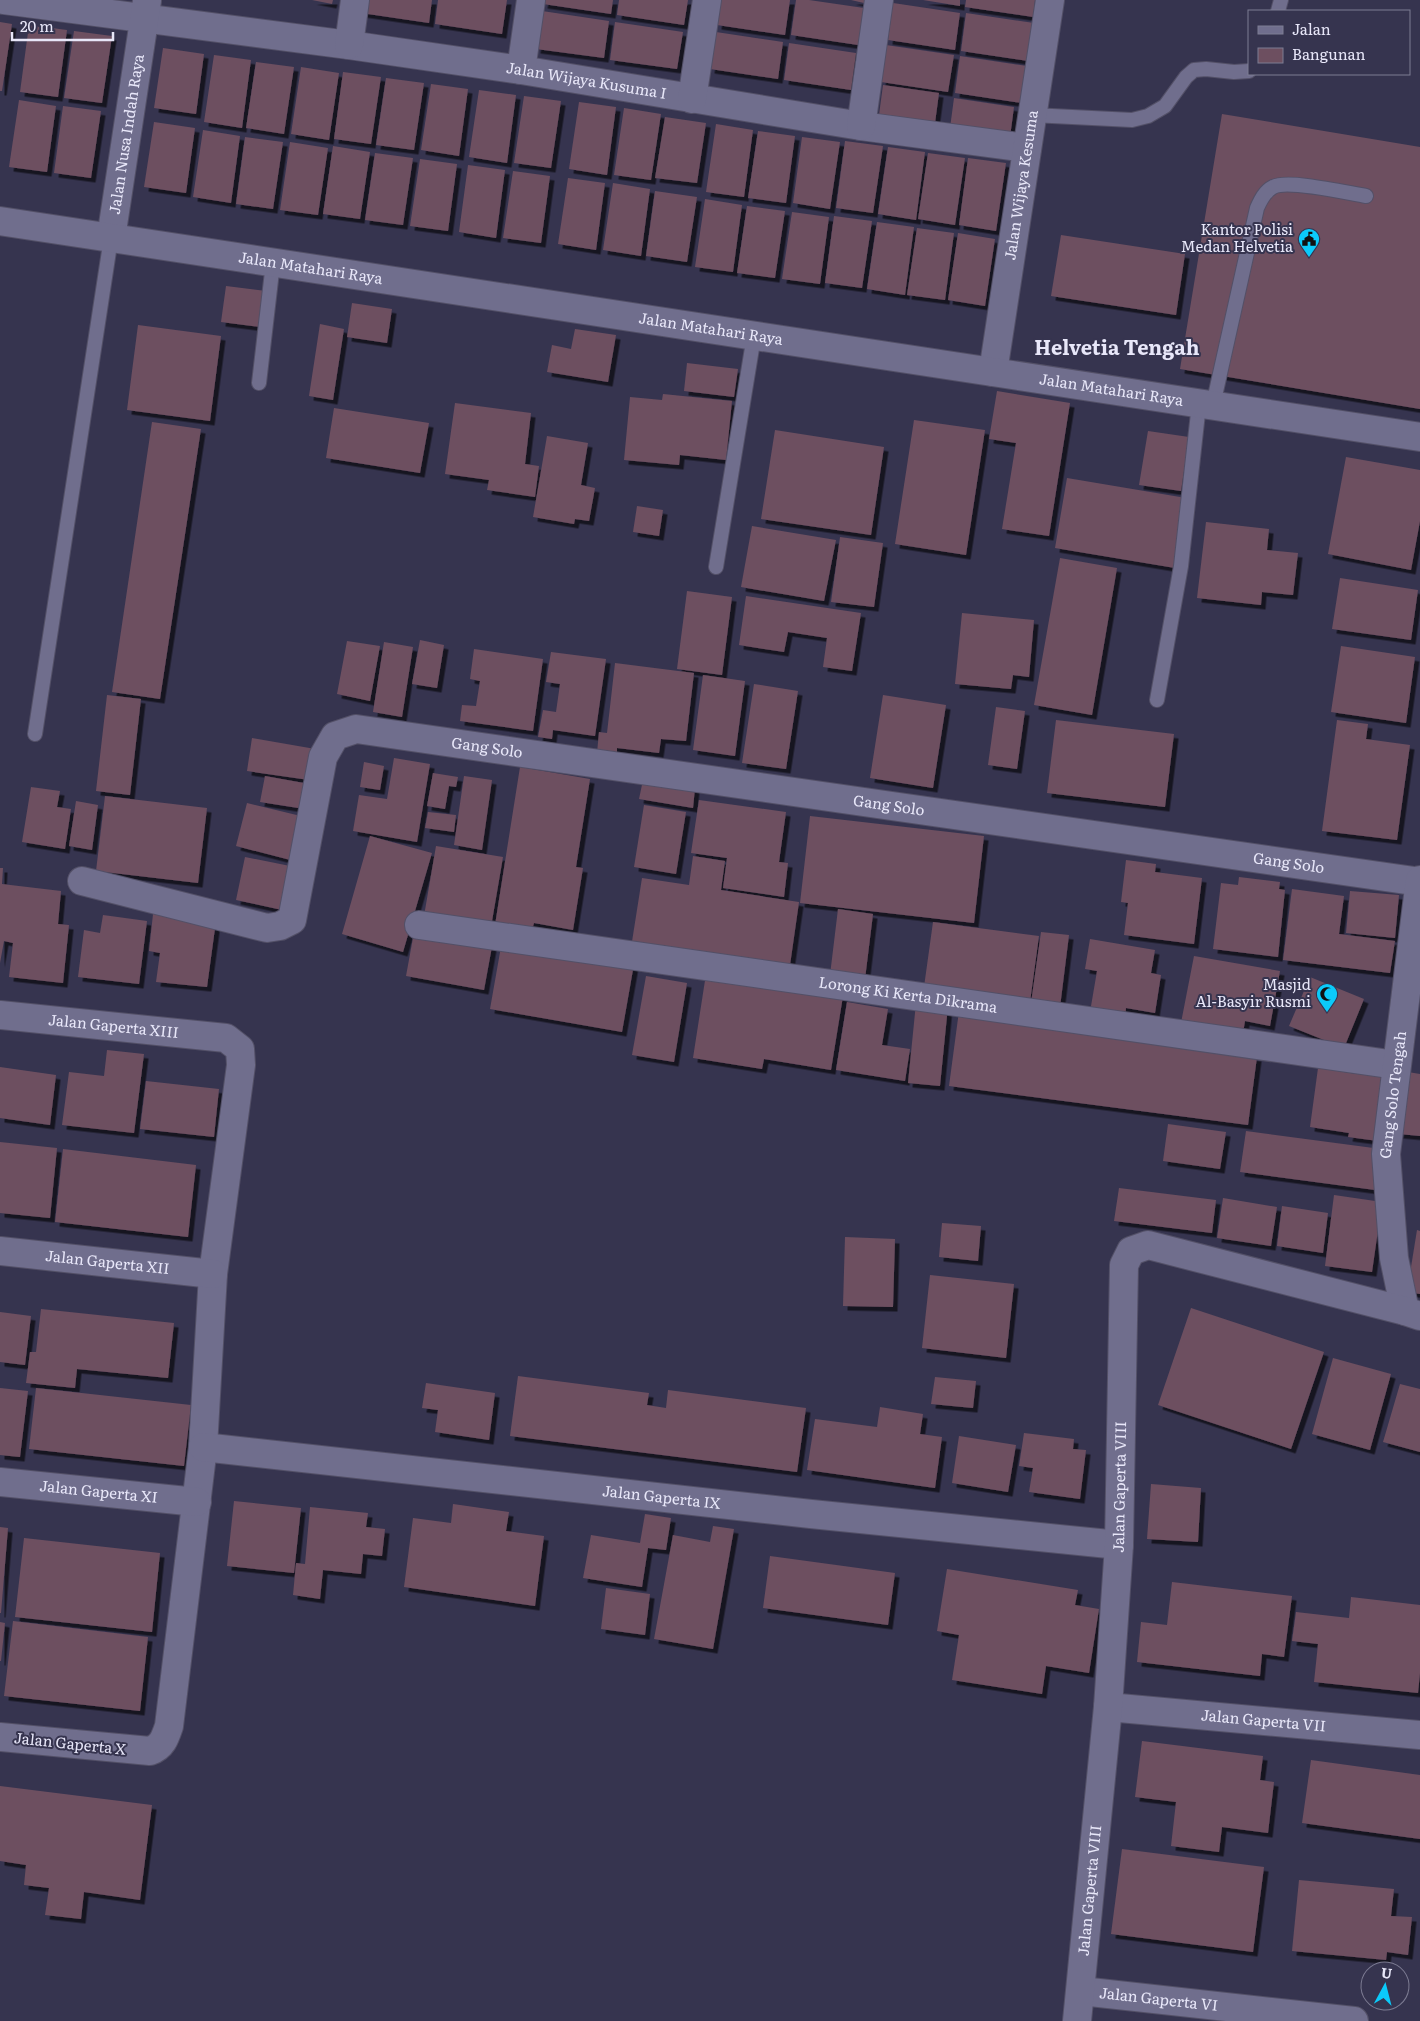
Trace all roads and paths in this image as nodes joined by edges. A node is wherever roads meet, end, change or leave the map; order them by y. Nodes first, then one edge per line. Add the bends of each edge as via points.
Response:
1 (4, 0) edge
2 (355, 0) edge
3 (531, 0) edge
4 (708, 0) edge
5 (879, 0) edge
6 (1050, 0) edge
7 (146, 9) edge
8 (349, 45) junction
9 (521, 70) junction
10 (1248, 71) edge
11 (692, 99) junction
12 (1032, 115) junction
13 (861, 126) junction
14 (1027, 148) junction
15 (1366, 196) dead end
16 (0, 221) edge
17 (111, 238) junction
18 (273, 263) junction
19 (754, 336) junction
20 (993, 372) junction
21 (260, 383) dead end
22 (1206, 404) junction
23 (1420, 437) edge
24 (716, 567) dead end
25 (1157, 700) dead end
26 (35, 734) dead end
27 (82, 881) dead end
28 (1420, 882) edge
29 (419, 925) dead end
30 (0, 1014) edge
31 (1396, 1065) junction
32 (0, 1251) edge
33 (213, 1274) junction
34 (1413, 1313) edge
35 (204, 1447) junction
36 (0, 1482) edge
37 (197, 1502) junction
38 (1119, 1546) junction
39 (1108, 1707) junction
40 (1420, 1736) edge
41 (0, 1737) edge
42 (1081, 1991) junction
43 (1077, 2021) edge
44 (1354, 2021) edge

1 - 7 street, Jalan Wijaya Kusuma I
2 - 8 street
3 - 9 street
4 - 11 street
5 - 13 street
6 - 12 street, Jalan Wijaya Kesuma
7 - 8 street, Jalan Wijaya Kusuma I
7 - 17 street, Jalan Nusa Indah Raya
8 - 9 street, Jalan Wijaya Kusuma I
9 - 11 street, Jalan Wijaya Kusuma I
10 - 12 lane via 1194,70 1165,106 1148,116 1132,120
11 - 13 street, Jalan Wijaya Kusuma I
12 - 14 street, Jalan Wijaya Kesuma
13 - 14 street, Jalan Wijaya Kusuma I
14 - 20 street, Jalan Wijaya Kesuma
15 - 22 lane via 1289,183 1274,186 1263,195
16 - 17 street, Jalan Matahari Raya
17 - 18 street, Jalan Matahari Raya
17 - 26 lane
18 - 19 street, Jalan Matahari Raya
18 - 21 lane
19 - 20 street, Jalan Matahari Raya
19 - 24 lane
20 - 22 street, Jalan Matahari Raya
22 - 23 street, Jalan Matahari Raya
22 - 25 lane
27 - 28 street, Gang Solo via 267,928 292,920 324,757 335,736 356,728
28 - 31 street, Gang Solo Tengah
29 - 31 street, Lorong Ki Kerta Dikrama
30 - 33 street, Jalan Gaperta XIII via 226,1038 240,1049 241,1065
31 - 34 street, Gang Solo Tengah via 1386,1154 1394,1258
32 - 33 street, Jalan Gaperta XII
33 - 35 street
34 - 38 street, Jalan Gaperta VIII via 1148,1245 1131,1251 1124,1265
35 - 37 street
35 - 38 street, Jalan Gaperta IX
36 - 37 street, Jalan Gaperta XI
37 - 41 street, Jalan Gaperta X via 169,1726 158,1748 140,1751
38 - 39 street, Jalan Gaperta VIII
39 - 40 street, Jalan Gaperta VII
39 - 42 street, Jalan Gaperta VIII
42 - 43 street, Jalan Gaperta VIII
42 - 44 street, Jalan Gaperta VI

